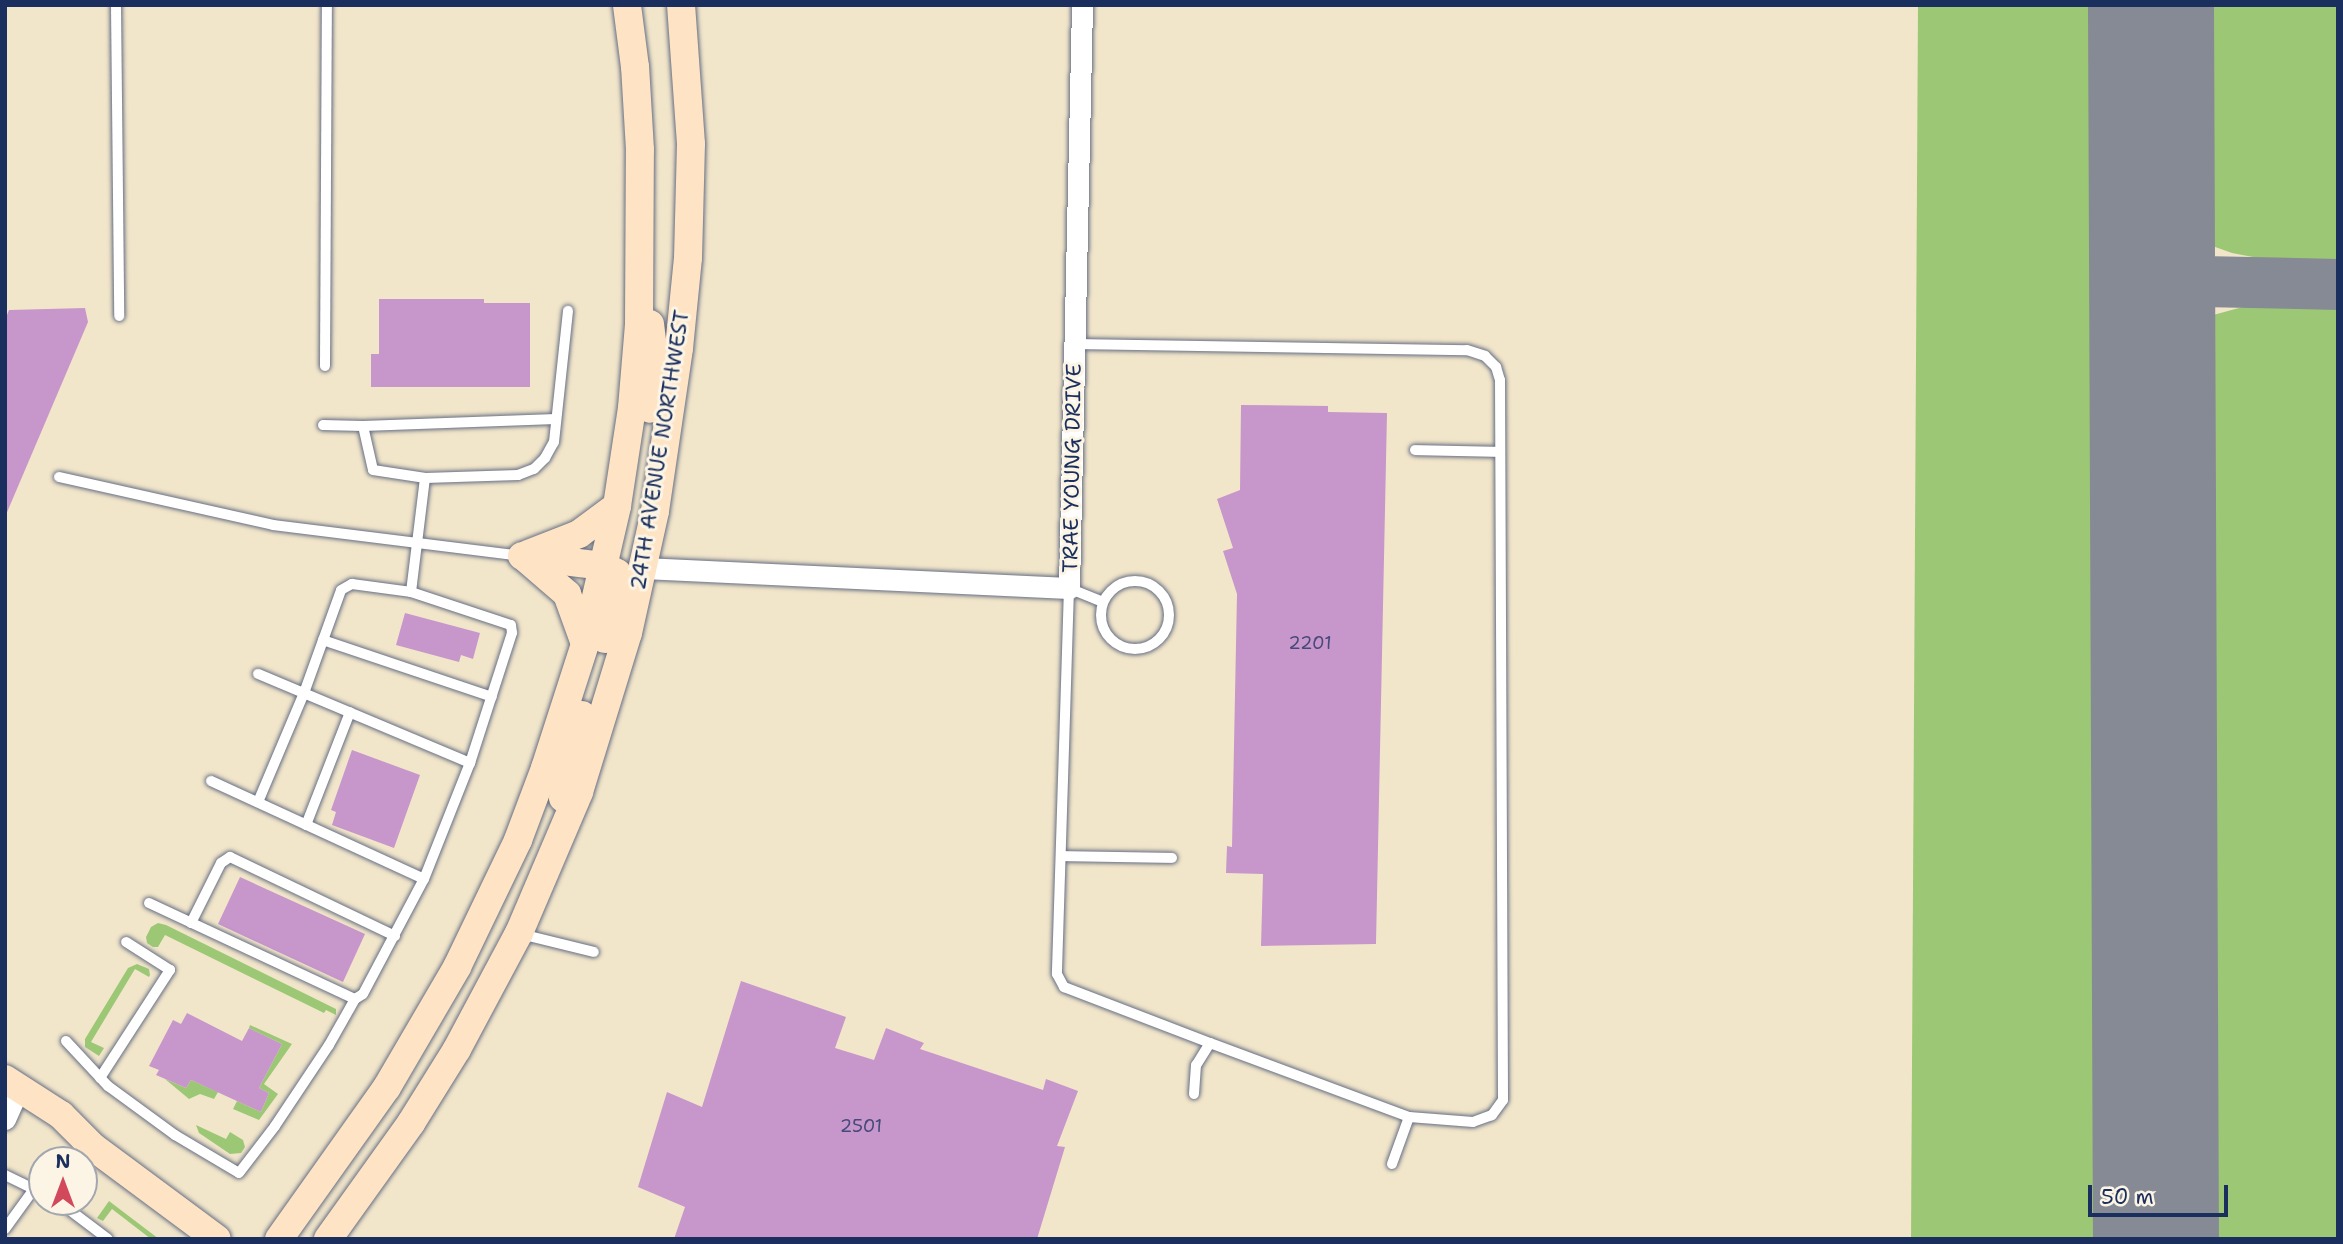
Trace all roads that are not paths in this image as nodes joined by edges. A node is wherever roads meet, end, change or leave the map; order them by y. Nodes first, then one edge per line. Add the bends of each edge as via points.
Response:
1 (116, 5) edge
2 (327, 5) edge
3 (627, 5) edge
4 (681, 5) edge
5 (1082, 5) edge
6 (641, 255) junction
7 (568, 311) dead end
8 (119, 317) dead end
9 (1074, 344) junction
10 (325, 366) dead end
11 (556, 419) junction
12 (323, 425) dead end
13 (363, 426) junction
14 (1415, 450) dead end
15 (1500, 452) junction
16 (58, 477) dead end
17 (425, 478) junction
18 (617, 506) junction
19 (419, 545) junction
20 (522, 556) junction
21 (604, 566) junction
22 (643, 568) junction
23 (1069, 588) junction
24 (411, 592) junction
25 (1103, 601) junction
26 (323, 640) junction
27 (585, 644) junction
28 (258, 674) dead end
29 (304, 693) junction
30 (492, 697) junction
31 (350, 712) junction
32 (470, 763) junction
33 (211, 780) dead end
34 (258, 802) junction
35 (306, 825) junction
36 (557, 846) junction
37 (1061, 856) junction
38 (1172, 858) dead end
39 (424, 879) junction
40 (149, 903) dead end
41 (191, 923) junction
42 (519, 933) junction
43 (395, 936) junction
44 (127, 942) dead end
45 (594, 952) dead end
46 (355, 999) junction
47 (66, 1041) dead end
48 (1210, 1043) junction
49 (100, 1078) junction
50 (12, 1084) edge
51 (1194, 1094) dead end
52 (1409, 1117) junction
53 (5, 1119) edge
54 (1392, 1164) dead end
55 (5, 1175) edge
56 (28, 1186) edge
57 (28, 1203) edge
58 (78, 1216) edge
59 (5, 1229) edge
60 (108, 1239) edge
61 (217, 1239) edge
62 (279, 1239) edge
63 (328, 1239) edge

1 - 8 lane
2 - 10 lane
3 - 6 main road, 24TH AVENUE NORTHWEST via 637,108
4 - 22 main road, 24TH AVENUE NORTHWEST via 691,144 688,258 672,401
5 - 9 street, TRAE YOUNG DRIVE
6 - 18 main road, 24TH AVENUE NORTHWEST via 632,408
6 - 22 main road via 655,363 631,538 633,554
7 - 11 lane
9 - 15 lane via 1467,350 1485,356 1496,367
9 - 23 street, TRAE YOUNG DRIVE
11 - 13 lane
11 - 17 lane via 554,442 534,469 517,475
12 - 13 lane
13 - 17 lane via 373,470
14 - 15 lane
15 - 52 lane via 1503,1100 1492,1115 1473,1122
16 - 19 lane via 273,525
17 - 19 lane
18 - 20 main road via 579,534
18 - 21 main road, 24TH AVENUE NORTHWEST
19 - 20 lane
19 - 24 lane
20 - 21 main road
20 - 27 main road via 567,594
21 - 27 main road, 24TH AVENUE NORTHWEST
21 - 36 main road via 617,573 620,582 568,765
22 - 23 street, TRAE YOUNG DRIVE
22 - 36 main road, 24TH AVENUE NORTHWEST via 606,710
23 - 25 lane
23 - 37 lane
24 - 26 lane via 346,586
24 - 30 lane via 511,625
25 - 25 lane via 1104,628 1119,645 1142,648 1167,628 1170,617 1164,596 1147,583 1125,582
26 - 29 lane
26 - 30 lane
27 - 62 main road, 24TH AVENUE NORTHWEST via 522,828 457,967 387,1087
28 - 29 lane
29 - 31 lane
29 - 34 lane
30 - 32 lane
31 - 32 lane
31 - 35 lane
32 - 39 lane
33 - 34 lane
34 - 35 lane
35 - 39 lane
36 - 42 main road, 24TH AVENUE NORTHWEST
37 - 38 lane
37 - 48 lane via 1058,974 1064,987
39 - 43 lane
40 - 41 lane
41 - 43 lane via 221,863 229,857
41 - 46 lane
42 - 45 lane
42 - 63 main road, 24TH AVENUE NORTHWEST via 411,1123
43 - 46 lane via 363,994
44 - 49 lane via 170,970
46 - 49 lane via 329,1045 239,1174 175,1135
47 - 49 lane
48 - 51 lane via 1196,1065
48 - 52 lane
50 - 53 street
50 - 61 main road via 61,1115 93,1147
52 - 54 lane
55 - 56 lane
57 - 59 lane
58 - 60 lane

